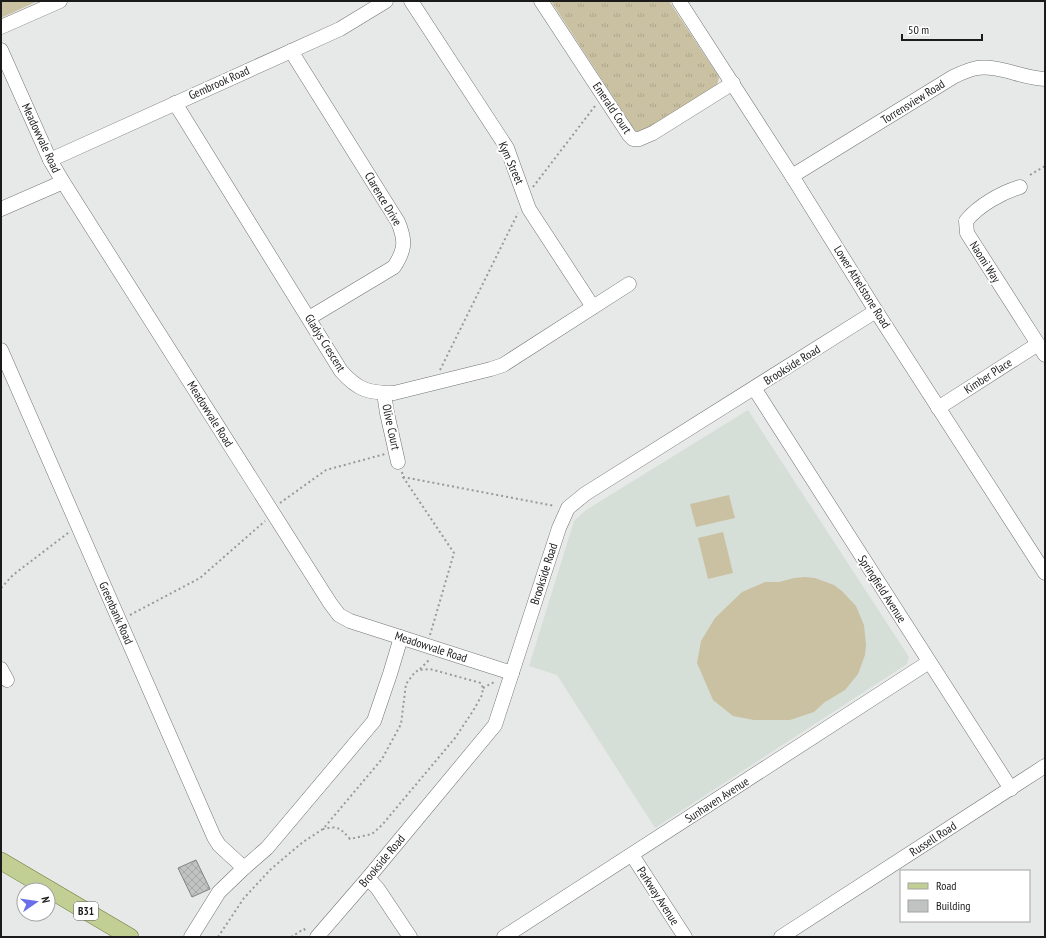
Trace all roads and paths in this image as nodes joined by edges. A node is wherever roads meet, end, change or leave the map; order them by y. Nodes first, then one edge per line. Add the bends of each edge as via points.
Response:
1 (60, 1) edge
2 (386, 1) edge
3 (411, 1) edge
4 (541, 1) edge
5 (679, 1) edge
6 (1, 27) edge
7 (1, 50) edge
8 (291, 51) junction
9 (1045, 78) edge
10 (733, 83) junction
11 (603, 95) junction
12 (175, 103) junction
13 (50, 160) junction
14 (1045, 166) edge
15 (1030, 175) dead end
16 (792, 176) junction
17 (63, 182) junction
18 (1020, 188) dead end
19 (525, 198) junction
20 (1, 209) edge
21 (630, 284) dead end
22 (593, 307) junction
23 (876, 311) junction
24 (310, 318) junction
25 (1, 350) edge
26 (1041, 350) edge
27 (434, 383) junction
28 (754, 388) junction
29 (384, 393) junction
30 (938, 408) junction
31 (397, 456) junction
32 (403, 477) junction
33 (568, 508) junction
34 (272, 512) junction
35 (70, 532) dead end
36 (1045, 573) edge
37 (1, 588) edge
38 (119, 620) junction
39 (400, 637) junction
40 (427, 646) junction
41 (929, 662) junction
42 (512, 673) junction
43 (1045, 766) edge
44 (1011, 789) junction
45 (324, 829) junction
46 (632, 855) junction
47 (1, 861) edge
48 (244, 868) junction
49 (1, 872) edge
50 (368, 878) junction
51 (18, 882) edge
52 (56, 905) edge
53 (313, 935) edge
54 (112, 937) edge
55 (130, 937) edge
56 (191, 937) edge
57 (218, 937) edge
58 (291, 937) edge
59 (410, 937) edge
60 (504, 937) edge
61 (685, 937) edge
62 (781, 937) edge

1 - 6 street
2 - 8 street, Gembrook Road via 340,29
3 - 19 street, Kym Street via 507,148
4 - 11 street, Emerald Court
5 - 10 street, Lower Athelstone Road
7 - 13 street, Meadowvale Road
8 - 12 street, Gembrook Road
8 - 24 street, Clarence Drive via 398,222 404,244 394,267
9 - 16 street, Torrensview Road via 1033,78 987,68 966,71
10 - 11 street, Emerald Court via 653,133 639,139 633,139 629,135
10 - 16 street, Lower Athelstone Road
11 - 19 path
12 - 13 street, Gembrook Road
12 - 24 street, Gladys Crescent
13 - 17 street, Meadowvale Road
14 - 15 path
16 - 23 street, Lower Athelstone Road
17 - 20 street
17 - 34 street, Meadowvale Road
18 - 26 street, Naomi Way via 1008,191 973,212 966,220 967,233
19 - 22 street, Kym Street
19 - 27 path
21 - 22 street, Gladys Crescent
22 - 27 street, Gladys Crescent via 503,365
23 - 28 street, Brookside Road
23 - 30 street, Lower Athelstone Road
24 - 29 street, Gladys Crescent via 341,371 351,382 365,390
25 - 38 street, Greenbank Road
26 - 30 street, Kimber Place
27 - 29 street, Gladys Crescent
28 - 33 street, Brookside Road via 585,494
28 - 41 street, Springfield Avenue
29 - 31 street, Olive Court
30 - 36 street, Lower Athelstone Road
31 - 32 path
31 - 34 path via 326,470
32 - 33 path
32 - 40 path via 454,554
33 - 42 street, Brookside Road via 559,528
34 - 38 path via 200,578
34 - 39 street, Meadowvale Road via 339,614 350,621
35 - 37 path via 13,575
38 - 48 street, Greenbank Road via 214,837
39 - 40 street, Meadowvale Road
39 - 48 street via 374,720 267,848
40 - 42 street, Meadowvale Road
41 - 44 street, Springfield Avenue
41 - 46 street, Sunhaven Avenue
42 - 50 street, Brookside Road via 495,725
43 - 44 street, Russell Road
44 - 62 street, Russell Road
45 - 45 path via 382,759 401,724 406,684 415,672 430,669 481,684 482,695 455,738 382,825 372,834 350,839 341,829
45 - 57 path via 303,842 271,870 244,898
46 - 60 street, Sunhaven Avenue
46 - 61 street, Parkway Avenue
47 - 55 main road, B31
48 - 56 street via 219,892
49 - 51 main road
50 - 53 street, Brookside Road
50 - 59 street
52 - 54 main road, B31
53 - 58 path via 304,929

